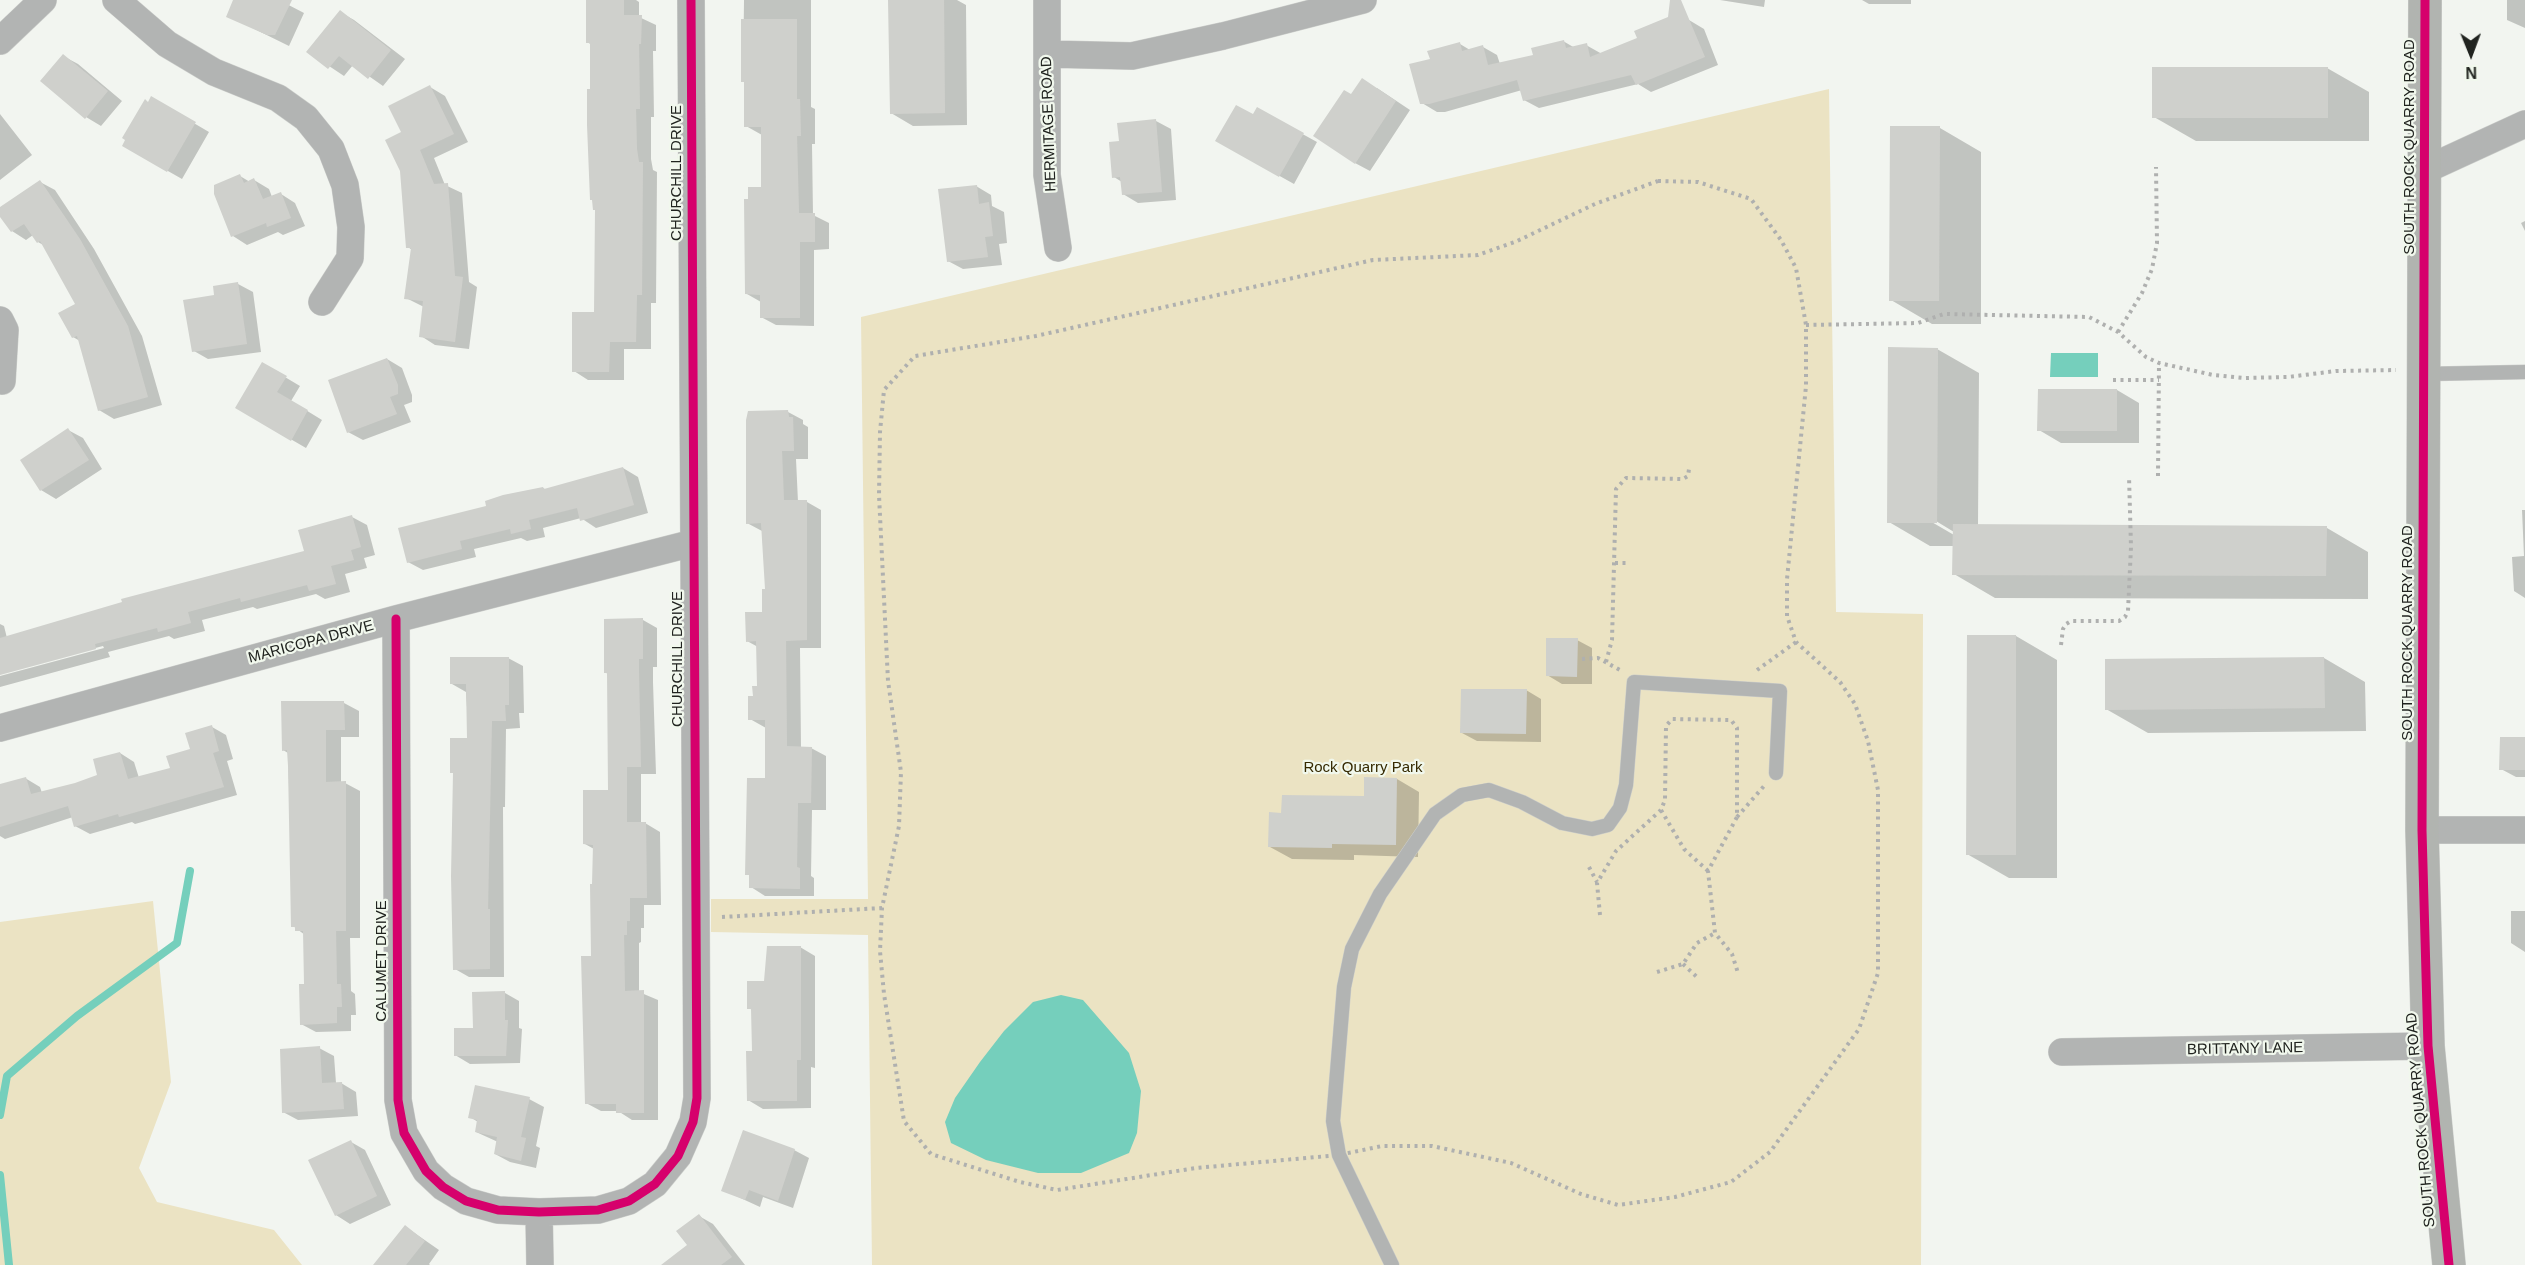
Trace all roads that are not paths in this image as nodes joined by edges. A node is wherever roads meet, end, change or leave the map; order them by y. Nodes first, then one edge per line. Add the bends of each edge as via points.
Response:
1 (43, 0) edge
2 (116, 0) edge
3 (691, 0) edge
4 (1047, 0) edge
5 (1364, 0) edge
6 (2425, 0) edge
7 (0, 40) edge
8 (1047, 54) junction
9 (2525, 124) edge
10 (2425, 170) junction
11 (1058, 248) dead end
12 (322, 302) dead end
13 (0, 320) edge
14 (2424, 372) junction
15 (2525, 372) edge
16 (2, 381) dead end
17 (693, 543) junction
18 (396, 619) junction
19 (0, 728) edge
20 (1776, 773) road end
21 (2422, 830) junction
22 (2525, 830) edge
23 (2428, 1046) junction
24 (2062, 1053) dead end
25 (540, 1212) junction
26 (540, 1265) edge
27 (1392, 1265) edge
28 (2449, 1265) edge

1 - 7 street
2 - 12 street via 167,44 214,72 278,98 306,118 331,149 345,185 351,227 350,258
3 - 17 street, CHURCHILL DRIVE
4 - 8 street, HERMITAGE ROAD
5 - 8 street via 1132,57
6 - 10 street, SOUTH ROCK QUARRY ROAD
8 - 11 street, HERMITAGE ROAD via 1047,175
9 - 10 street
10 - 14 street, SOUTH ROCK QUARRY ROAD
13 - 16 street via 5,330
14 - 15 lane
14 - 21 street, SOUTH ROCK QUARRY ROAD
17 - 18 street, MARICOPA DRIVE
17 - 25 street, CHURCHILL DRIVE via 697,1098 693,1122 678,1156 655,1184 629,1201 598,1210
18 - 19 street, MARICOPA DRIVE
18 - 25 street, CALUMET DRIVE via 400,1116 404,1133 426,1171 466,1201 498,1210
20 - 27 lane via 1780,691 1634,682 1626,784 1620,808 1608,825 1592,830 1562,823 1489,790 1462,795 1436,814 1380,894 1353,949 1344,987 1333,1121 1339,1155
21 - 22 street
21 - 23 street, SOUTH ROCK QUARRY ROAD
23 - 24 street, BRITTANY LANE
23 - 28 street, SOUTH ROCK QUARRY ROAD
25 - 26 street

